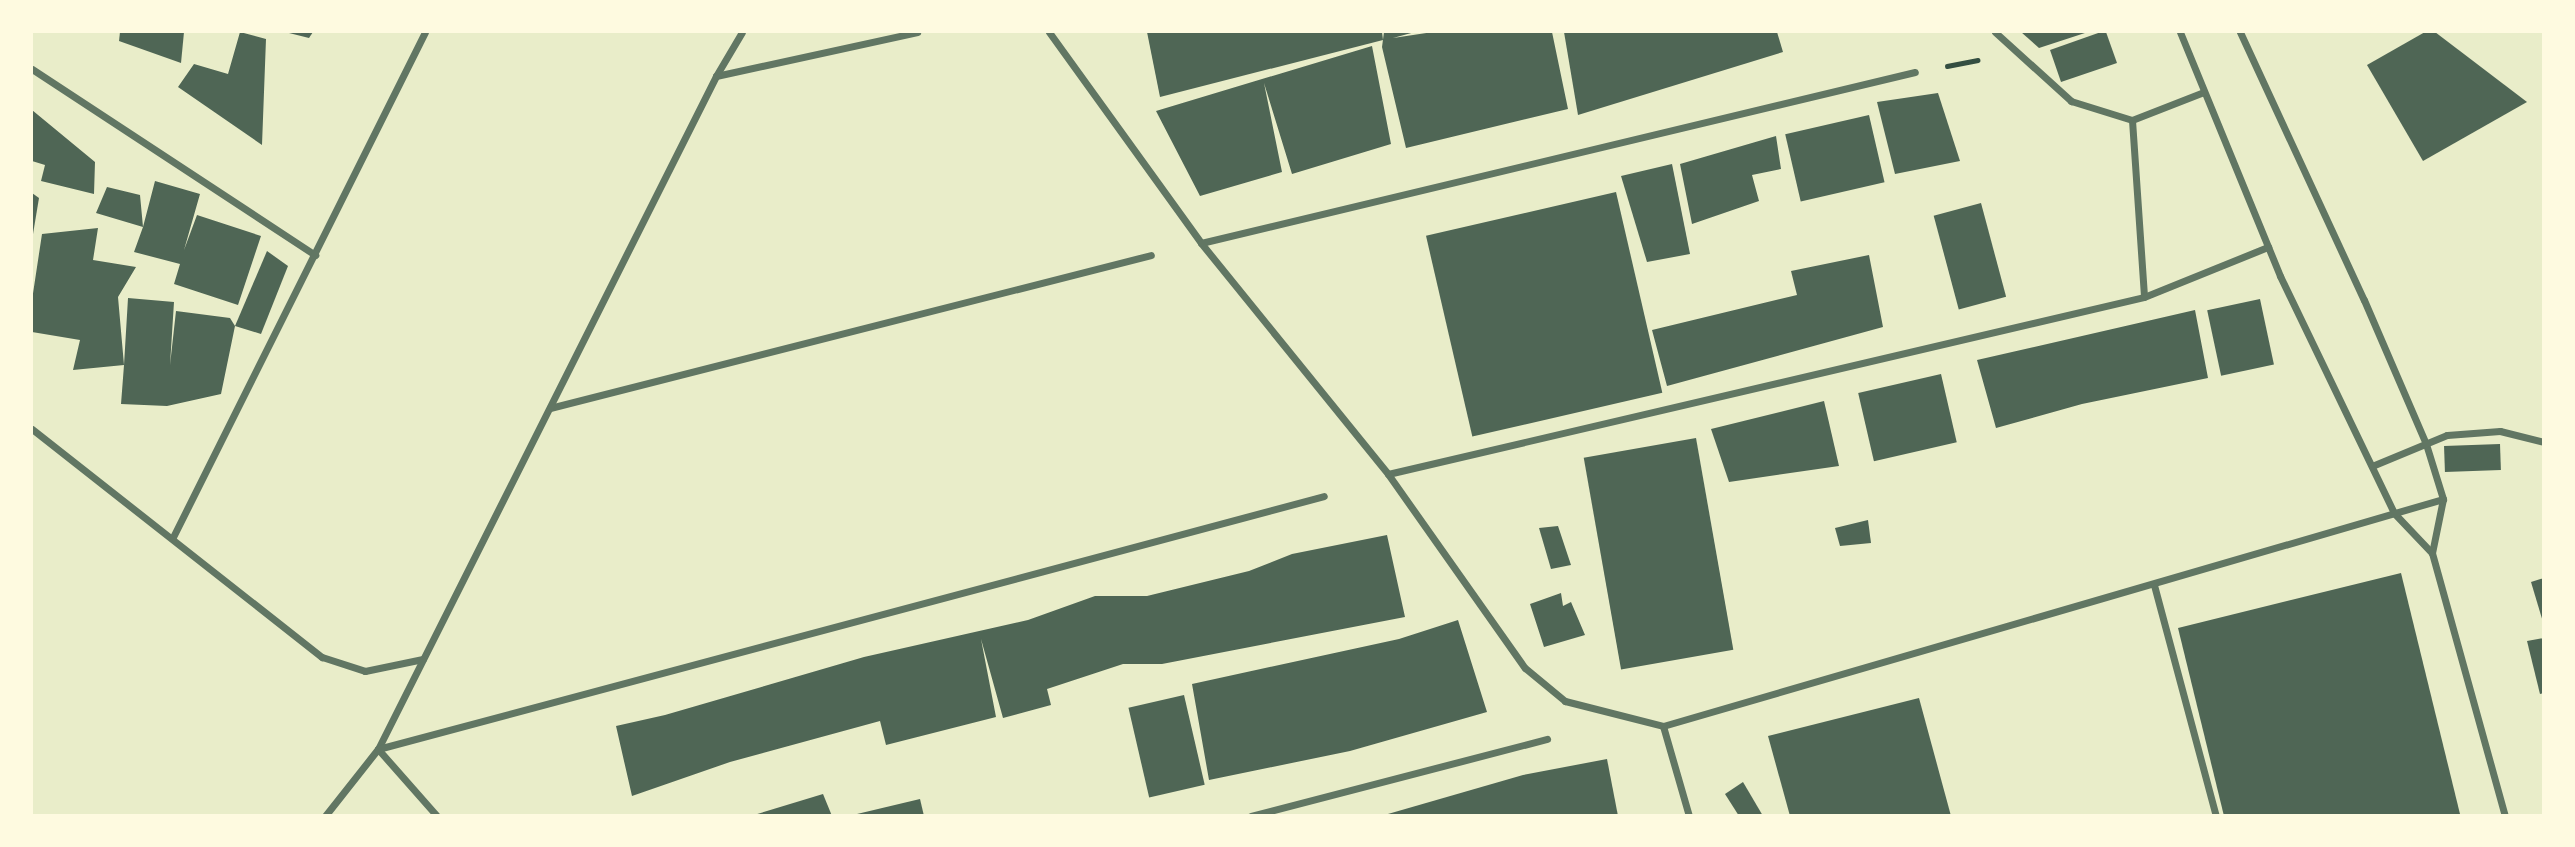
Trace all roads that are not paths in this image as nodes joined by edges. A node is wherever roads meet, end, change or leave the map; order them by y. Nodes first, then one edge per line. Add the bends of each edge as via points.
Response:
1 (424, 32) edge
2 (742, 32) edge
3 (917, 32) edge
4 (1049, 32) edge
5 (1995, 32) edge
6 (2180, 32) edge
7 (2240, 32) edge
8 (32, 69) edge
9 (1915, 72) road end
10 (716, 76) junction
11 (2204, 92) junction
12 (2132, 120) junction
13 (1201, 243) junction
14 (2268, 247) junction
15 (1151, 255) dead end
16 (315, 256) junction
17 (2144, 296) junction
18 (550, 408) junction
19 (32, 429) edge
20 (2543, 442) edge
21 (2426, 444) junction
22 (2372, 466) junction
23 (1388, 474) junction
24 (1324, 496) dead end
25 (2443, 499) junction
26 (2394, 513) junction
27 (173, 537) junction
28 (2432, 553) junction
29 (2154, 585) junction
30 (423, 659) junction
31 (1663, 726) junction
32 (1547, 739) dead end
33 (378, 749) junction
34 (325, 816) edge
35 (437, 816) edge
36 (1251, 816) edge
37 (1689, 816) edge
38 (2216, 816) edge
39 (2505, 816) edge

1 - 16 street
2 - 10 street
3 - 10 street
4 - 13 street
5 - 12 street via 2071,101
6 - 11 street
7 - 21 street
8 - 16 street
9 - 13 street
10 - 18 street
11 - 12 street
11 - 14 street
12 - 17 street
13 - 23 street
14 - 17 street
14 - 22 street
15 - 18 street
16 - 27 street
17 - 23 street
18 - 30 street
19 - 27 street
20 - 21 street via 2500,431 2447,435
21 - 22 street
21 - 25 street
22 - 26 street
23 - 31 street via 1525,668 1565,701
24 - 33 street
25 - 26 street
25 - 28 street
26 - 28 street
26 - 29 street
27 - 30 street via 323,657 365,671
28 - 39 street
29 - 31 street
29 - 38 street
30 - 33 street
31 - 37 street
32 - 36 street
33 - 34 street
33 - 35 street

